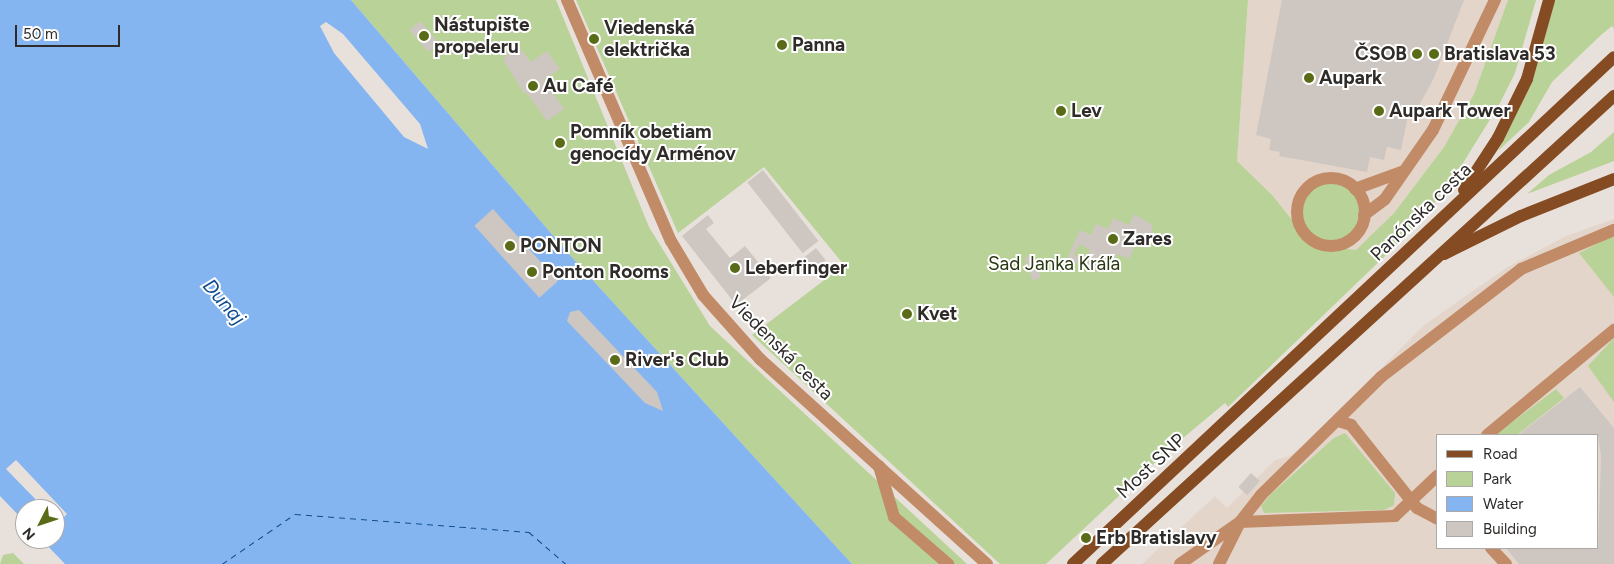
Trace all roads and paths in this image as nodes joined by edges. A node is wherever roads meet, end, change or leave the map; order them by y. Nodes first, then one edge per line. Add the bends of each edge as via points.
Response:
1 (567, 0) edge
2 (1490, 0) edge
3 (1495, 0) edge
4 (1549, 0) edge
5 (1486, 21) junction
6 (1614, 57) edge
7 (1614, 96) edge
8 (1404, 171) junction
9 (1614, 179) edge
10 (1355, 189) junction
11 (1449, 213) junction
12 (1364, 215) junction
13 (1614, 230) edge
14 (1431, 261) junction
15 (1614, 330) edge
16 (1254, 395) joint
17 (1338, 421) junction
18 (1488, 434) edge
19 (879, 466) junction
20 (1436, 477) edge
21 (1409, 498) junction
22 (1436, 518) edge
23 (1240, 522) junction
24 (1199, 546) junction
25 (1492, 549) edge
26 (948, 564) edge
27 (987, 564) edge
28 (1073, 564) edge
29 (1102, 564) edge
30 (1180, 564) edge
31 (1192, 564) edge
32 (1220, 564) edge
33 (1506, 564) edge

1 - 19 street, Viedenská cesta via 671,241 691,278 748,348
2 - 5 street
3 - 5 street
4 - 11 main road via 1526,79 1514,107
5 - 8 street via 1446,107
6 - 11 main road, Panónska cesta
7 - 14 main road
8 - 10 street
8 - 12 street via 1385,199
9 - 14 main road via 1515,218
10 - 12 street
10 - 12 street via 1332,179 1313,184 1300,200 1299,221 1309,238 1334,246 1353,238
11 - 16 main road, Panónska cesta
13 - 17 street via 1521,269 1381,377
14 - 29 main road, Most SNP
15 - 18 street
16 - 28 main road, Most SNP
17 - 21 street via 1351,425
17 - 23 street via 1286,469
19 - 26 street via 894,517
19 - 27 street, Viedenská cesta
20 - 21 street
21 - 22 street
21 - 23 street via 1395,516
23 - 24 street
23 - 32 street
24 - 30 street
24 - 31 street
25 - 33 street

